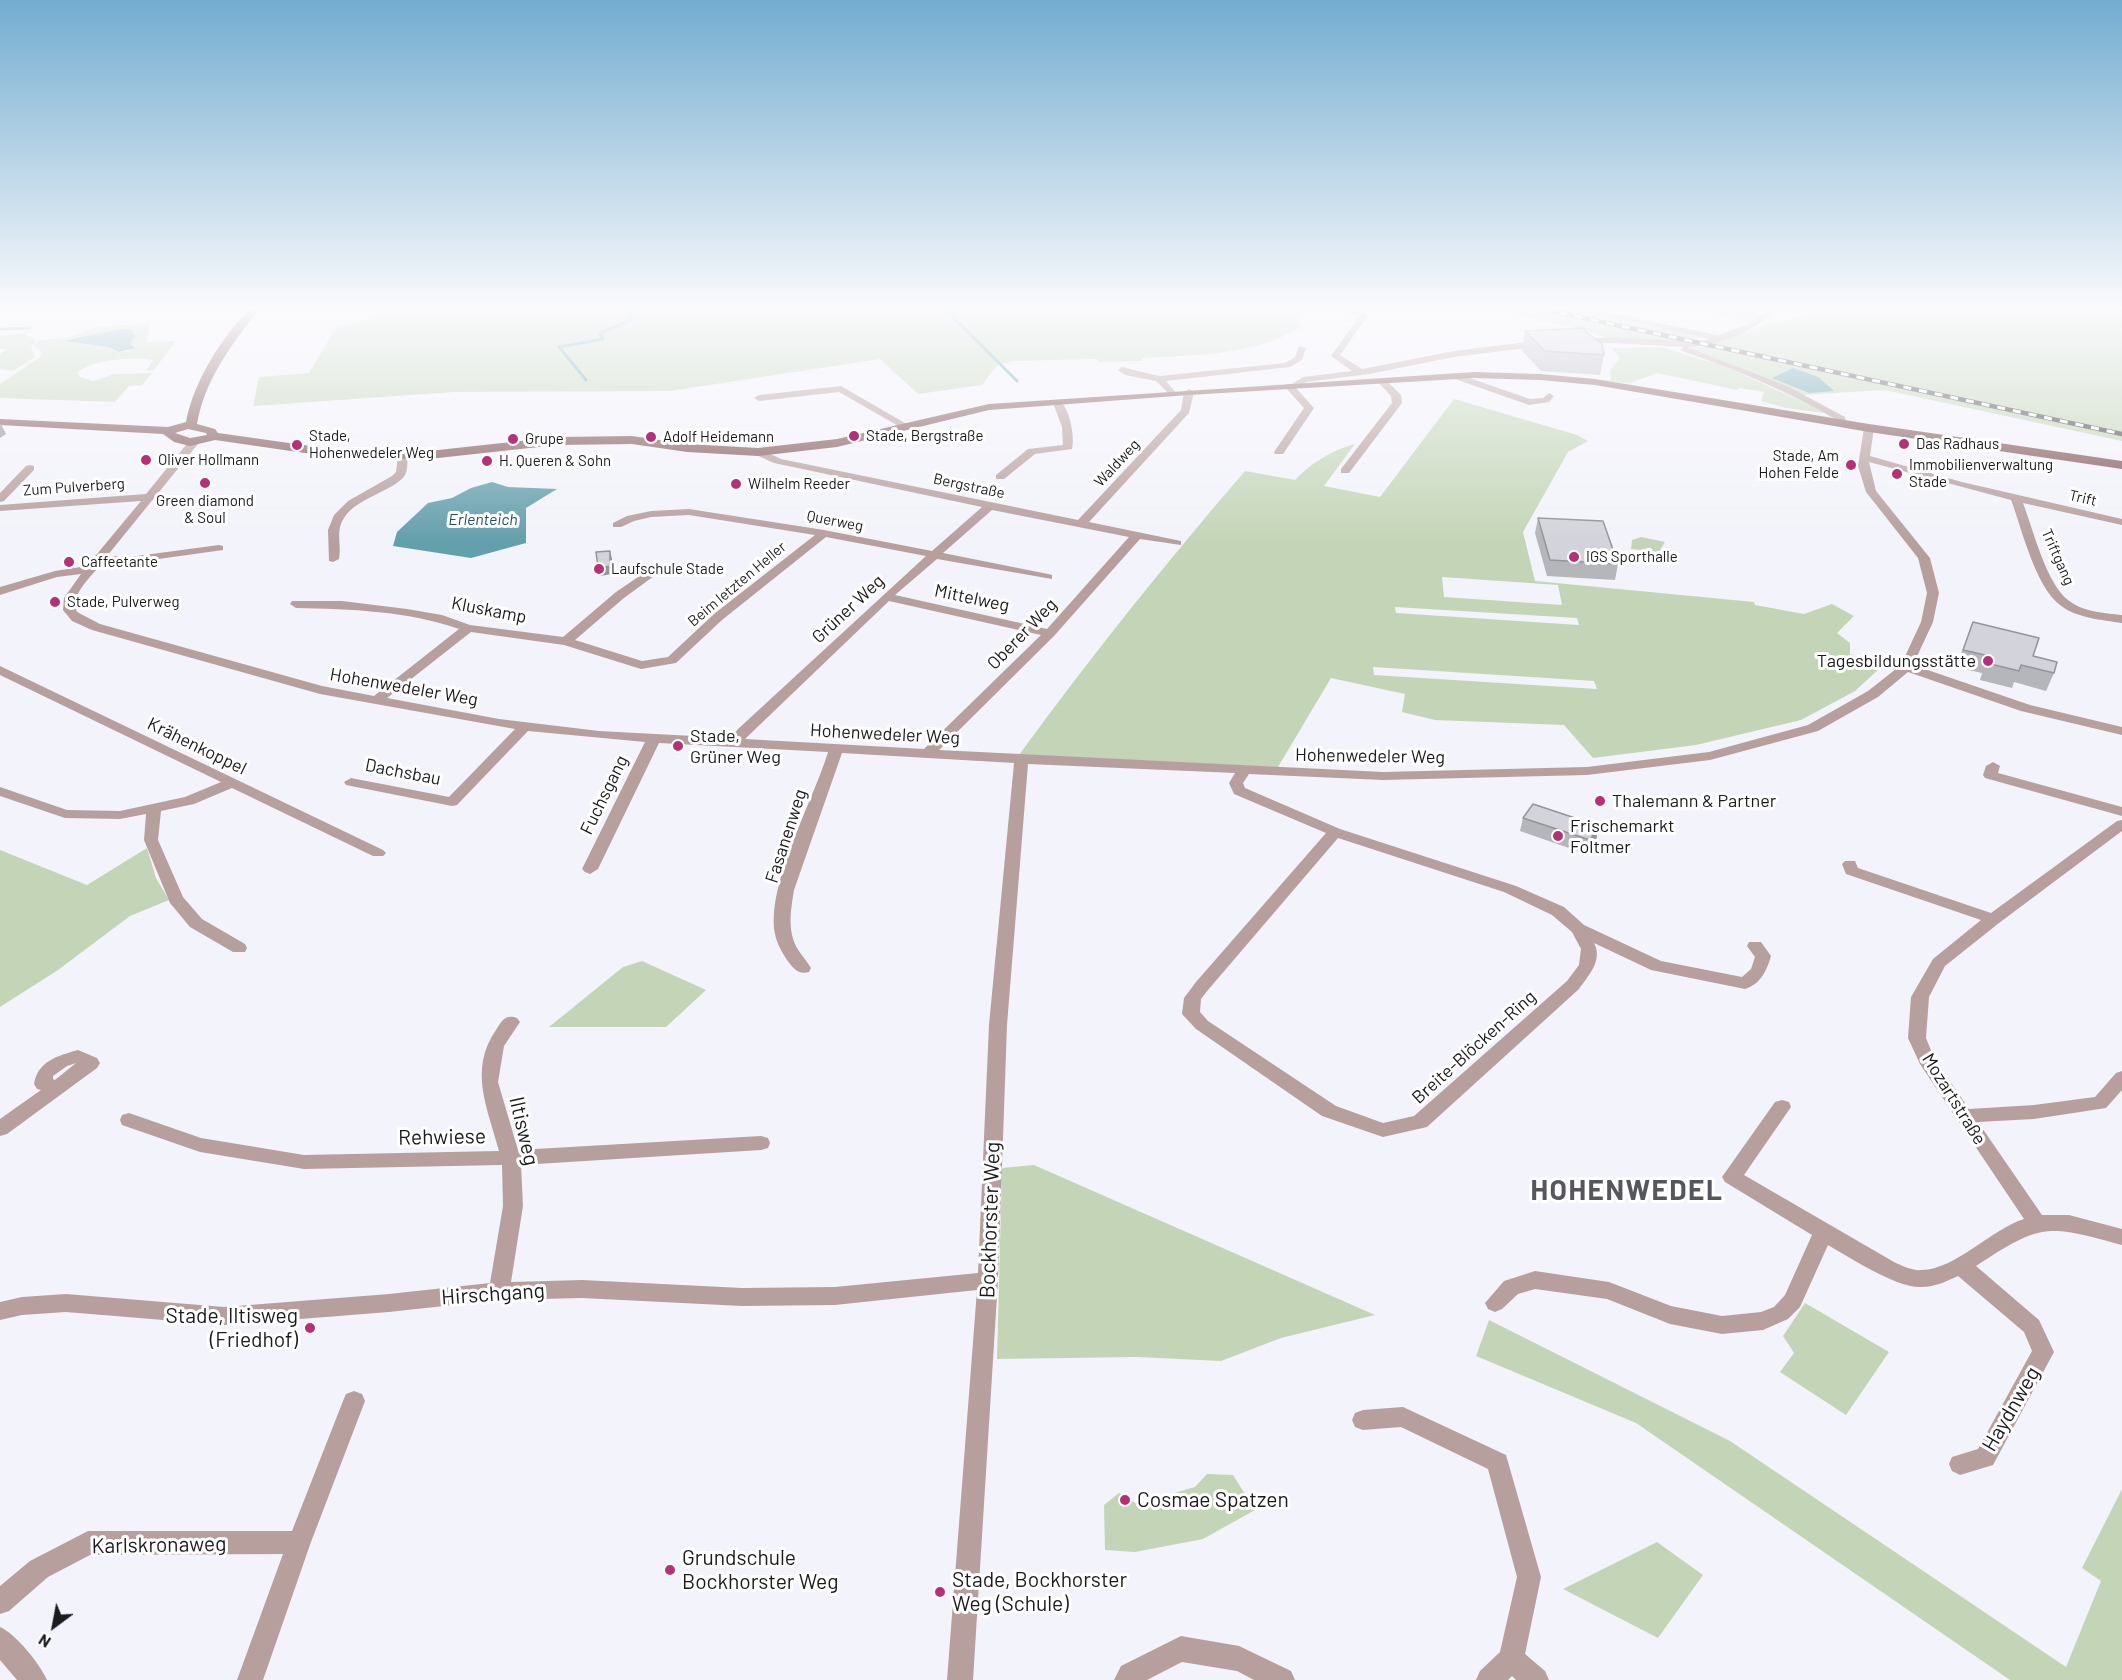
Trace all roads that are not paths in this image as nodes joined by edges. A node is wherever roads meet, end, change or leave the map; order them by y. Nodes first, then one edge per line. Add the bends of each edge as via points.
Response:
1 (205, 384) edge
2 (1164, 384) edge
3 (1295, 384) edge
4 (1321, 384) edge
5 (1385, 384) edge
6 (1479, 384) edge
7 (1610, 384) edge
8 (1770, 384) edge
9 (1292, 386) junction
10 (1189, 392) junction
11 (1171, 393) junction
12 (1549, 396) dead end
13 (759, 398) dead end
14 (1058, 402) junction
15 (196, 409) junction
16 (1842, 421) junction
17 (0, 422) edge
18 (905, 426) junction
19 (179, 428) junction
20 (1869, 428) junction
21 (204, 440) junction
22 (256, 443) junction
23 (758, 452) junction
24 (1279, 452) dead end
25 (403, 456) junction
26 (1864, 458) junction
27 (2122, 465) edge
28 (30, 468) dead end
29 (1345, 471) dead end
30 (999, 477) dead end
31 (150, 497) junction
32 (2016, 498) junction
33 (0, 499) edge
34 (990, 506) junction
35 (0, 508) edge
36 (2122, 522) edge
37 (1082, 524) junction
38 (617, 525) dead end
39 (824, 534) junction
40 (1137, 535) junction
41 (1177, 543) dead end
42 (219, 548) dead end
43 (932, 556) junction
44 (333, 559) dead end
45 (94, 565) junction
46 (650, 567) dead end
47 (1048, 578) dead end
48 (0, 591) edge
49 (886, 597) junction
50 (296, 603) dead end
51 (2122, 620) edge
52 (468, 628) junction
53 (1050, 633) junction
54 (566, 641) junction
55 (672, 660) joint
56 (1906, 667) junction
57 (0, 670) edge
58 (376, 701) junction
59 (524, 727) junction
60 (2122, 731) edge
61 (654, 738) junction
62 (735, 743) junction
63 (836, 749) junction
64 (927, 754) junction
65 (1021, 759) junction
66 (1994, 766) dead end
67 (1244, 771) junction
68 (351, 782) dead end
69 (232, 783) junction
70 (0, 791) edge
71 (154, 809) junction
72 (2122, 812) edge
73 (2122, 824) edge
74 (1335, 832) junction
75 (378, 853) dead end
76 (1850, 864) dead end
77 (590, 869) dead end
78 (1994, 918) junction
79 (1578, 929) junction
80 (1755, 946) dead end
81 (239, 948) dead end
82 (803, 968) dead end
83 (511, 1022) dead end
84 (2122, 1077) edge
85 (58, 1087) dead end
86 (1782, 1107) dead end
87 (1962, 1116) junction
88 (129, 1120) dead end
89 (0, 1129) edge
90 (761, 1143) dead end
91 (511, 1158) junction
92 (2037, 1223) junction
93 (1823, 1232) junction
94 (2122, 1237) edge
95 (1961, 1266) junction
96 (988, 1280) junction
97 (499, 1291) junction
98 (1495, 1303) dead end
99 (0, 1311) edge
100 (354, 1401) dead end
101 (1363, 1420) dead end
102 (1960, 1464) dead end
103 (299, 1542) junction
104 (0, 1602) edge
105 (0, 1640) edge
106 (1511, 1659) junction
107 (34, 1680) edge
108 (250, 1680) edge
109 (960, 1680) edge
110 (1127, 1680) edge
111 (1282, 1680) edge
112 (1489, 1680) edge
113 (1536, 1680) edge

1 - 15 main road
2 - 11 street
3 - 9 street
4 - 9 main road
5 - 29 street via 1397,403
6 - 12 street via 1529,402
7 - 16 main road
8 - 16 street
9 - 10 main road
9 - 24 street via 1309,408
10 - 11 main road
10 - 37 street, Waldweg via 1186,411
11 - 14 main road
13 - 18 street via 841,389
14 - 18 main road via 989,407
14 - 30 street via 1067,427 1068,447 1032,451
15 - 19 main road
15 - 22 main road via 203,426
16 - 20 main road
17 - 19 main road
18 - 23 main road via 837,443
19 - 21 main road via 211,431
19 - 21 main road via 168,433
20 - 26 street
20 - 27 main road
21 - 22 main road
21 - 31 street, Hohenwedeler Weg
22 - 25 main road via 353,456
23 - 25 main road via 632,441 568,441
23 - 34 street, Bergstraße via 778,461
25 - 44 street via 396,478 344,509 335,524
26 - 32 street, Trift
26 - 56 street via 1871,492 1924,558 1933,593 1927,622
28 - 33 street, Zum Pulverberg
31 - 35 street, Zum Pulverberg
31 - 45 street, Hohenwedeler Weg
32 - 36 street, Trift
32 - 51 street, Triftgang via 2051,590 2063,603
34 - 37 street, Bergstraße
34 - 43 street, Grüner Weg
37 - 40 street, Bergstraße
38 - 39 street, Querweg via 651,514 689,512
39 - 43 street, Querweg
39 - 55 street, Beim letzten Heller via 717,617
40 - 41 street, Bergstraße
40 - 53 street, Oberer Weg
42 - 45 street
43 - 47 street, Querweg
43 - 49 street, Grüner Weg
45 - 48 street
45 - 58 street, Hohenwedeler Weg via 68,605 82,622 306,687
46 - 54 street via 650,574
49 - 53 street, Mittelweg
49 - 62 street, Grüner Weg
50 - 52 street, Kluskamp via 406,613
52 - 54 street, Kluskamp
52 - 58 street
53 - 64 street, Oberer Weg
54 - 55 street, Kluskamp via 641,665
56 - 60 street via 2026,708
56 - 67 street, Hohenwedeler Weg via 1873,694 1813,728 1710,756 1587,771 1436,776
57 - 69 street, Krähenkoppel
58 - 59 street, Hohenwedeler Weg
59 - 61 street, Hohenwedeler Weg
59 - 68 street, Dachsbau via 452,802
61 - 62 street, Hohenwedeler Weg
61 - 77 street, Fuchsgang
62 - 63 street, Hohenwedeler Weg
63 - 64 street, Hohenwedeler Weg
63 - 82 street, Fasanenweg via 790,881 784,910 783,932 794,958
64 - 65 street, Hohenwedeler Weg
65 - 67 street, Hohenwedeler Weg
65 - 96 street, Bockhorster Weg via 998,1025
66 - 72 street via 1990,775
67 - 74 street, Breite-Blöcken-Ring via 1236,783 1239,792
69 - 71 street via 189,801
69 - 75 street, Krähenkoppel
70 - 71 street via 65,814 120,815
71 - 81 street via 151,840 176,899 196,923
73 - 78 street, Mozartstraße
74 - 79 street, Breite-Blöcken-Ring via 1510,889 1558,911
74 - 79 street, Breite-Blöcken-Ring via 1202,986 1193,998 1191,1014 1329,1111 1383,1130 1420,1122 1573,985 1587,966 1589,949
76 - 78 street via 1851,871
78 - 87 street, Mozartstraße via 1940,963 1920,997 1917,1038 1926,1060
79 - 80 street via 1657,966 1744,983 1758,971 1763,956
83 - 91 street, Iltisweg via 495,1045 489,1082
84 - 87 street via 2100,1103
85 - 89 street
86 - 93 street via 1732,1177
87 - 92 street, Mozartstraße
88 - 91 street, Rehwiese via 200,1145 304,1162
90 - 91 street, Rehwiese
91 - 97 street, Iltisweg via 513,1206
92 - 94 street via 2067,1223
92 - 95 street via 2007,1235
93 - 95 street via 1896,1272 1921,1279
93 - 98 street via 1793,1301 1781,1313 1763,1321 1722,1325 1670,1315 1609,1291 1535,1280 1511,1287
95 - 102 street, Haydnweg via 2032,1326 2043,1352 1985,1458
96 - 97 street, Hirschgang via 835,1296 742,1297 582,1289
96 - 109 street, Bockhorster Weg
97 - 99 street, Hirschgang via 224,1316 66,1303
100 - 103 street
101 - 106 street via 1403,1417 1498,1462 1529,1577
103 - 104 street, Karlskronaweg via 88,1543 39,1569
103 - 108 street
105 - 107 street
106 - 112 street
106 - 113 street
110 - 111 street via 1181,1649 1239,1659

